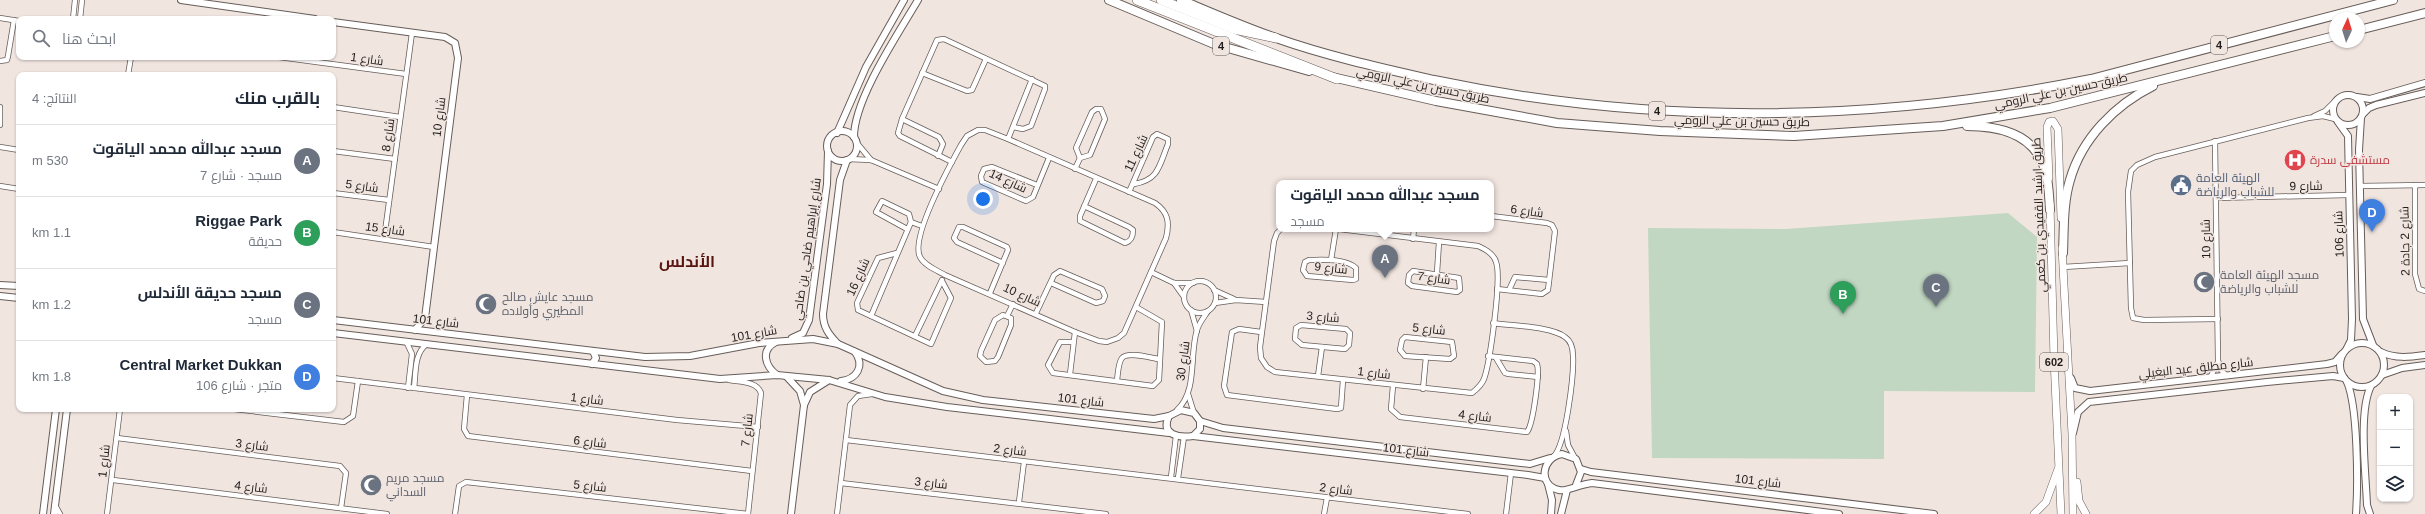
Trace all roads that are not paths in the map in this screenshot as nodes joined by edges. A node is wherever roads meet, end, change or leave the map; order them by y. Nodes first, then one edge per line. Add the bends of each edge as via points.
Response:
1 (75, 0) edge
2 (82, 0) edge
3 (181, 0) edge
4 (904, 0) edge
5 (918, 0) edge
6 (1109, 0) edge
7 (1137, 0) edge
8 (1161, 0) edge
9 (1181, 0) edge
10 (2393, 0) edge
11 (2425, 13) edge
12 (72, 16) edge
13 (80, 16) edge
14 (294, 16) edge
15 (0, 18) edge
16 (16, 21) edge
17 (336, 22) edge
18 (16, 25) edge
19 (2365, 28) edge
20 (412, 33) junction
21 (1276, 38) junction
22 (2329, 38) edge
23 (986, 59) junction
24 (0, 60) edge
25 (130, 60) edge
26 (301, 60) edge
27 (128, 72) edge
28 (922, 73) junction
29 (406, 74) junction
30 (2170, 78) junction
31 (1032, 79) junction
32 (1337, 79) junction
33 (2425, 83) edge
34 (2425, 93) edge
35 (2356, 97) junction
36 (2335, 101) junction
37 (0, 107) edge
38 (336, 108) edge
39 (2362, 116) junction
40 (400, 117) junction
41 (2308, 118) junction
42 (902, 119) junction
43 (2337, 121) junction
44 (0, 125) edge
45 (1943, 126) junction
46 (1013, 127) junction
47 (837, 133) junction
48 (1008, 139) junction
49 (855, 140) junction
50 (2216, 141) junction
51 (0, 148) edge
52 (16, 150) edge
53 (336, 151) edge
54 (828, 151) junction
55 (938, 156) junction
56 (1049, 158) junction
57 (1080, 158) junction
58 (2348, 158) junction
59 (395, 159) junction
60 (2359, 159) junction
61 (847, 160) junction
62 (871, 160) junction
63 (952, 162) junction
64 (1075, 169) junction
65 (1096, 179) junction
66 (1134, 184) junction
67 (1037, 185) junction
68 (2415, 185) junction
69 (2425, 185) edge
70 (0, 186) edge
71 (2360, 186) junction
72 (16, 189) edge
73 (939, 189) junction
74 (1130, 192) junction
75 (336, 193) edge
76 (2348, 195) junction
77 (2216, 198) junction
78 (389, 200) junction
79 (1084, 206) junction
80 (2050, 210) junction
81 (1494, 216) edge
82 (911, 222) junction
83 (922, 226) junction
84 (907, 229) junction
85 (336, 232) edge
86 (1278, 232) edge
87 (1336, 232) edge
88 (1375, 232) edge
89 (1414, 232) edge
90 (384, 239) junction
91 (1413, 239) junction
92 (1440, 242) junction
93 (434, 247) junction
94 (897, 253) junction
95 (2063, 253) junction
96 (1331, 260) junction
97 (2130, 263) junction
98 (1003, 264) junction
99 (2063, 267) junction
100 (1151, 272) junction
101 (1437, 273) junction
102 (944, 275) junction
103 (1549, 280) junction
104 (942, 281) junction
105 (1050, 283) junction
106 (1174, 283) junction
107 (1193, 283) junction
108 (0, 285) edge
109 (16, 286) edge
110 (1214, 289) junction
111 (1497, 289) junction
112 (1509, 290) junction
113 (2425, 291) edge
114 (990, 293) junction
115 (0, 296) edge
116 (1184, 297) junction
117 (16, 298) edge
118 (1236, 300) junction
119 (1266, 302) junction
120 (1215, 303) junction
121 (1013, 304) junction
122 (1136, 307) junction
123 (1191, 310) junction
124 (1208, 311) junction
125 (1036, 313) junction
126 (871, 316) junction
127 (1007, 316) junction
128 (425, 318) junction
129 (2218, 319) junction
130 (336, 320) edge
131 (1493, 323) junction
132 (415, 330) junction
133 (1197, 331) junction
134 (432, 332) junction
135 (1075, 332) junction
136 (1262, 332) junction
137 (336, 333) edge
138 (915, 336) junction
139 (789, 339) junction
140 (406, 341) junction
141 (777, 341) junction
142 (1074, 342) junction
143 (428, 344) junction
144 (838, 344) junction
145 (2373, 345) junction
146 (1322, 347) junction
147 (2347, 348) junction
148 (593, 351) junction
149 (854, 351) junction
150 (2381, 352) junction
151 (2342, 354) junction
152 (625, 355) junction
153 (2425, 355) edge
154 (1488, 356) junction
155 (1426, 358) junction
156 (1496, 358) junction
157 (1159, 359) junction
158 (2218, 360) junction
159 (2067, 363) junction
160 (592, 364) junction
161 (2425, 365) edge
162 (622, 368) junction
163 (1070, 374) junction
164 (777, 375) junction
165 (1318, 376) junction
166 (2227, 376) junction
167 (2382, 376) junction
168 (787, 377) junction
169 (1538, 377) junction
170 (336, 378) edge
171 (2210, 378) junction
172 (720, 379) junction
173 (829, 380) junction
174 (1117, 380) junction
175 (1343, 380) junction
176 (2346, 380) junction
177 (358, 381) junction
178 (838, 381) junction
179 (1393, 386) junction
180 (2371, 386) junction
181 (408, 388) junction
182 (414, 388) junction
183 (1424, 389) junction
184 (873, 394) junction
185 (1188, 394) junction
186 (467, 395) junction
187 (1012, 403) junction
188 (804, 405) junction
189 (1044, 406) junction
190 (56, 412) edge
191 (67, 412) edge
192 (120, 412) edge
193 (259, 412) edge
194 (1176, 412) junction
195 (1194, 413) junction
196 (1008, 414) junction
197 (1169, 416) junction
198 (1041, 418) junction
199 (1200, 421) junction
200 (758, 427) junction
201 (1565, 430) junction
202 (1169, 433) junction
203 (2072, 434) junction
204 (1176, 436) junction
205 (1193, 436) junction
206 (1184, 437) junction
207 (117, 438) junction
208 (846, 440) junction
209 (1336, 441) junction
210 (1362, 444) junction
211 (1333, 452) junction
212 (50, 453) junction
213 (1358, 456) junction
214 (1551, 458) junction
215 (1576, 459) junction
216 (1024, 462) junction
217 (2060, 463) junction
218 (2072, 463) junction
219 (1581, 469) junction
220 (752, 471) junction
221 (1511, 473) junction
222 (1171, 477) junction
223 (1178, 478) junction
224 (113, 480) junction
225 (1546, 480) junction
226 (57, 483) junction
227 (841, 483) junction
228 (1576, 485) junction
229 (1567, 490) junction
230 (1327, 498) junction
231 (1019, 502) junction
232 (55, 504) junction
233 (341, 508) junction
234 (43, 514) edge
235 (54, 514) edge
236 (60, 514) edge
237 (107, 514) edge
238 (387, 514) edge
239 (455, 514) edge
240 (748, 514) edge
241 (790, 514) edge
242 (837, 514) edge
243 (1106, 514) edge
244 (1324, 514) edge
245 (1468, 514) edge
246 (1506, 514) edge
247 (1551, 514) edge
248 (1561, 514) edge
249 (1840, 514) edge
250 (1934, 514) edge
251 (2034, 514) edge
252 (2061, 514) edge
253 (2073, 514) edge
254 (2086, 514) edge
255 (2356, 514) edge
256 (2370, 514) edge

1 - 12 street
2 - 13 street
3 - 14 street
4 - 47 street via 866,66
5 - 49 street via 863,102 855,121
6 - 32 highway, طريق حسين بن علي الرومي / 4 via 1214,44
7 - 32 highway
8 - 21 highway via 1234,29
9 - 21 highway, طريق حسين بن علي الرومي / 4
10 - 21 highway, طريق حسين بن علي الرومي / 4 via 2098,77 2044,88 1935,104 1857,111 1778,114 1631,110 1562,103 1486,91 1405,73
11 - 19 highway
15 - 16 street
17 - 20 street, شارع 10
18 - 24 street via 7,60
20 - 29 street, شارع 8
20 - 93 street, شارع 10 via 445,37 455,43 458,58
22 - 30 highway, طريق حسين بن علي الرومي / 4
23 - 28 street via 972,90 967,92
23 - 28 street via 940,39 934,45
23 - 31 street
25 - 27 street
26 - 29 street, شارع 1
28 - 42 street
29 - 40 street, شارع 8
30 - 45 highway, طريق حسين بن علي الرومي / 4 via 2050,108
30 - 95 highway via 2123,105 2091,136 2078,158 2070,180
31 - 46 street
31 - 46 street via 1042,83 1046,89 1031,126 1023,129
32 - 45 highway, طريق حسين بن علي الرومي / 4 via 1557,123 1605,127 1794,136
33 - 35 street via 2370,99
34 - 39 street via 2376,105
35 - 36 street via 2343,95
35 - 39 street via 2362,104
36 - 41 street via 2325,110
36 - 43 street via 2332,110
37 - 44 street
38 - 40 street
39 - 43 street via 2348,125
39 - 60 street, شارع 106
40 - 59 street, شارع 8
41 - 43 street via 2323,116
41 - 50 street
42 - 55 street via 898,130 900,136
42 - 55 street via 939,137 943,144
43 - 58 street, شارع 106 via 2348,136
45 - 80 highway via 1988,126 2006,130 2030,143 2045,169
46 - 48 street
47 - 49 street via 848,131
47 - 54 street via 829,140
48 - 56 street, شارع 10
48 - 63 street, شارع 10 via 986,130 978,130 964,140
49 - 61 street via 855,151
49 - 62 street
50 - 77 street, شارع 10
50 - 97 street via 2145,160 2131,171 2128,192
51 - 52 street
53 - 59 street
54 - 61 street via 834,160
54 - 139 street, شارع إبراهيم ضاحي بن ضاحي via 828,184 809,320 803,333
55 - 63 street
56 - 64 street, شارع 10
56 - 67 street, شارع 14
57 - 57 street via 1076,148 1092,112 1101,109 1105,119 1093,148 1090,155
57 - 64 street
58 - 60 street via 2353,154
58 - 76 street, شارع 106
59 - 78 street, شارع 8
60 - 71 street, شارع 106
61 - 62 street
61 - 144 street, شارع إبراهيم ضاحي بن ضاحي via 840,180 823,314 823,323 827,331
62 - 73 street
63 - 73 street, شارع 10
64 - 65 street, شارع 10
65 - 74 street, شارع 10
65 - 79 street
66 - 66 street, شارع 11 via 1152,137 1157,134 1168,139 1154,177 1147,182
66 - 74 street, شارع 11
67 - 67 street, شارع 14 via 1033,196 1026,201 982,182 981,176 984,169 992,167
68 - 69 street
68 - 71 street
68 - 113 street, شارع 2 جادة 2 via 2415,274 2419,288
70 - 72 street
71 - 145 street, شارع 106 via 2363,319
73 - 83 street, شارع 10
74 - 100 street, شارع 10 via 1162,208 1169,222 1166,238
75 - 78 street, شارع 5
76 - 77 street, شارع 9
76 - 147 street, شارع 106 via 2352,319 2351,340
77 - 129 street, شارع 10
78 - 90 street, شارع 8
79 - 79 street via 1080,216 1082,224 1125,244 1129,242 1133,230
80 - 95 main road, طريق ارشيد القفيدي بن كعمي / 602 via 2047,129 2049,122 2053,121 2058,129
80 - 217 main road, طريق ارشيد القفيدي بن كعمي / 602
81 - 103 street, شارع 6 via 1552,225 1555,231
82 - 83 street
82 - 84 street
82 - 84 street via 909,214 885,201 882,201 875,210
83 - 102 street, شارع 10 via 918,243 920,257
84 - 94 street
85 - 90 street, شارع 15
86 - 119 street, شارع 1 via 1274,241
87 - 96 street, شارع 9
88 - 91 street, شارع 1
89 - 91 street
90 - 93 street, شارع 15
91 - 92 street, شارع 1
92 - 101 street, شارع 7
92 - 111 street, شارع 1 via 1478,246 1488,252 1496,261
93 - 128 street, شارع 10
94 - 126 street
94 - 126 street, شارع 16 via 878,258 857,302 858,310
95 - 99 main road, طريق ارشيد القفيدي بن كعمي / 602
96 - 96 street, شارع 9 via 1352,264 1356,268 1356,279 1307,276 1303,270 1305,262 1309,260
97 - 99 street
97 - 129 street via 2131,314 2134,318
98 - 98 street via 1007,247 963,227 960,228 954,238 957,242
98 - 114 street
99 - 159 main road, طريق ارشيد القفيدي بن كعمي / 602
100 - 106 street
100 - 122 street, شارع 10
101 - 101 street, شارع 7 via 1413,270 1408,283 1412,286 1456,292 1460,290 1459,278
102 - 104 street
102 - 114 street, شارع 10
103 - 112 street via 1515,277
103 - 112 street, شارع 6 via 1548,290 1542,294
104 - 138 street
104 - 138 street, شارع 16 via 951,298 933,341 928,344
105 - 105 street via 1056,272 1064,272 1102,289 1105,296 1103,301 1096,303
105 - 125 street
106 - 107 street
106 - 116 street
107 - 110 street via 1202,281
107 - 116 street via 1186,289
108 - 109 street
110 - 118 street
110 - 120 street
111 - 112 street, شارع 6
111 - 131 street, شارع 1
114 - 121 street, شارع 10
115 - 117 street
116 - 123 street
118 - 119 street
118 - 120 street
119 - 136 street, شارع 1
120 - 124 street
121 - 125 street, شارع 10
121 - 127 street
122 - 135 street, شارع 10 via 1124,333 1113,340 1099,341
122 - 157 street via 1162,322
123 - 124 street via 1198,313
123 - 133 street, شارع 30
124 - 133 street, شارع 30
125 - 135 street, شارع 10
126 - 138 street, شارع 16
127 - 127 street via 1003,315 995,320 981,351 980,356 986,362 995,361 998,357 1011,325 1011,318
128 - 132 street
128 - 134 street
129 - 158 street, شارع 10
130 - 132 street, شارع 101
131 - 154 street, شارع 1
131 - 201 street via 1552,331 1565,337 1571,344 1574,356
132 - 134 street, شارع 101
133 - 185 street, شارع 30
134 - 148 street, شارع 101
135 - 142 street
136 - 165 street, شارع 1 via 1261,358 1267,367 1275,372
136 - 175 street via 1239,329 1232,332 1224,386 1227,396 1337,409 1342,403
137 - 140 street, شارع 101
139 - 141 street, شارع 101
139 - 144 street, شارع 101 via 813,339
140 - 143 street, شارع 101
140 - 181 street via 412,354
141 - 152 street, شارع 101 via 669,358
141 - 164 street via 770,345 766,353 766,362 770,370
142 - 163 street
142 - 163 street via 1060,342 1048,365 1053,373
143 - 160 street, شارع 101
143 - 182 street via 418,355
144 - 149 street, شارع 101
145 - 147 street via 2360,342
145 - 150 street
146 - 146 street, شارع 3 via 1302,346 1296,342 1296,328 1301,325 1325,327 1346,329 1350,333 1349,345 1345,349
146 - 165 street
147 - 151 street
148 - 152 street, شارع 101
148 - 160 street via 596,358
149 - 178 street via 860,358 856,376
149 - 187 street, شارع 101 via 943,391 983,400
150 - 153 street via 2398,357
150 - 167 street via 2385,363
151 - 166 street, شارع مطلق عيد البغيلي via 2335,362 2327,364
151 - 176 street via 2340,366
152 - 162 street via 620,359
154 - 156 street
154 - 183 street, شارع 1 via 1484,379 1479,388 1472,393
155 - 155 street, شارع 5 via 1402,354 1403,338 1448,341 1454,345 1452,359
155 - 183 street
156 - 169 street via 1505,373
156 - 169 street via 1533,361 1538,367
157 - 174 street via 1134,355 1124,357 1121,359
157 - 174 street via 1159,380 1153,386
158 - 166 street, شارع 10 via 2220,369
158 - 171 street, شارع 10
159 - 171 street, شارع مطلق عيد البغيلي via 2073,385 2086,391
159 - 203 main road, طريق ارشيد القفيدي بن كعمي / 602
160 - 162 street, شارع 101
161 - 167 street via 2397,370
162 - 172 street, شارع 101
163 - 174 street
164 - 168 street, شارع 101
164 - 172 street, شارع 101
165 - 175 street, شارع 1
166 - 171 street, شارع مطلق عيد البغيلي
167 - 180 street
168 - 173 street, شارع 101
168 - 188 street via 800,391
169 - 179 street, شارع 4 via 1530,430 1523,433 1400,417 1391,409
170 - 177 street, شارع 1
172 - 200 street, شارع 7 via 758,387 761,395
173 - 178 street, شارع 101
173 - 188 street via 810,392
175 - 179 street, شارع 1
176 - 180 street via 2359,387
176 - 203 street, شارع مطلق عيد البغيلي via 2333,376 2089,402 2078,412
176 - 255 street via 2352,392 2354,411
177 - 181 street, شارع 1
177 - 193 street via 353,416 344,422
178 - 184 street, شارع 101
179 - 183 street, شارع 1
180 - 256 street via 2366,395 2364,412 2367,505
181 - 182 street, شارع 1
182 - 186 street, شارع 1
184 - 196 street, شارع 101 via 947,408
184 - 208 street via 862,395 852,401
185 - 194 street, شارع 30 via 1184,404
185 - 195 street, شارع 30
186 - 200 street, شارع 1
186 - 220 street, شارع 6 via 464,429 468,436
187 - 189 street, شارع 101
187 - 196 street via 1012,411
188 - 241 street
189 - 197 street, شارع 101 via 1154,419
189 - 198 street via 1039,411
190 - 212 street
191 - 226 street
192 - 207 street, شارع 1
194 - 195 street via 1185,410
194 - 197 street
195 - 199 street
196 - 198 street, شارع 101
197 - 202 street via 1166,425
198 - 202 street, شارع 101
199 - 205 street via 1200,429
199 - 209 street, شارع 101 via 1223,428
200 - 220 street, شارع 7
201 - 214 street via 1559,450
201 - 215 street via 1568,445
202 - 204 street
203 - 218 main road, طريق ارشيد القفيدي بن كعمي / 602
204 - 206 street
204 - 222 street
205 - 206 street
205 - 211 street, شارع 101
206 - 223 street
207 - 224 street, شارع 1
207 - 233 street, شارع 3 via 340,466 346,473
208 - 216 street, شارع 2
208 - 227 street
209 - 210 street, شارع 101
209 - 211 street via 1338,449
210 - 213 street via 1356,448
210 - 214 street, شارع 101 via 1530,464
211 - 213 street, شارع 101
212 - 226 street via 58,453
212 - 234 street
213 - 221 street, شارع 101
214 - 215 street via 1567,454
214 - 225 street via 1544,470
215 - 219 street
216 - 222 street, شارع 2
216 - 231 street
217 - 251 main road via 2046,502
217 - 252 main road, طريق ارشيد القفيدي بن كعمي / 602
218 - 253 main road, طريق ارشيد القفيدي بن كعمي / 602
218 - 254 main road via 2077,474 2079,501
219 - 228 street via 1581,476
219 - 250 street, شارع 101
220 - 240 street, شارع 7
221 - 225 street, شارع 101
221 - 246 street
222 - 223 street, شارع 2
223 - 230 street, شارع 2
224 - 233 street, شارع 4
224 - 237 street, شارع 1
225 - 229 street via 1558,490
225 - 247 street via 1552,500
226 - 232 street
227 - 231 street, شارع 3
227 - 242 street
228 - 229 street
228 - 249 street, شارع 101 via 1598,483
229 - 248 street
230 - 244 street
230 - 245 street, شارع 2
231 - 243 street, شارع 3
232 - 235 street
232 - 236 street
233 - 238 street, شارع 4
239 - 240 street, شارع 5 via 459,486 466,482

